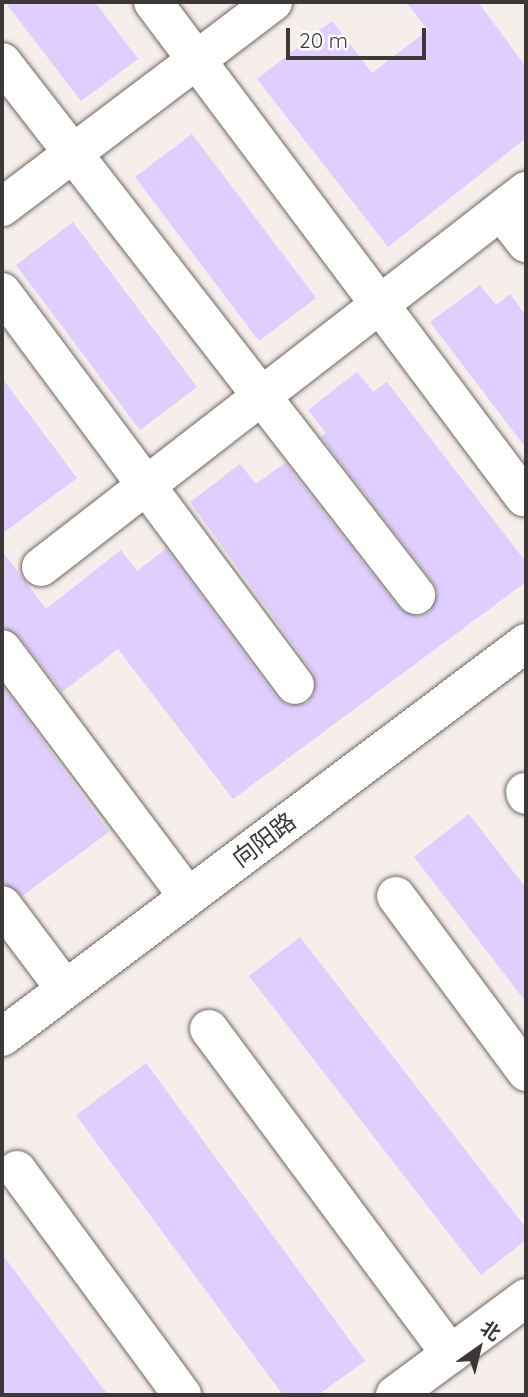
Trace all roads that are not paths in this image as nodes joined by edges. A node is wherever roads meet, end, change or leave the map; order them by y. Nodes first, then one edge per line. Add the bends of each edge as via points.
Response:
1 (153, 2) edge
2 (273, 2) edge
3 (197, 60) junction
4 (2, 62) edge
5 (73, 153) junction
6 (514, 201) edge
7 (2, 207) edge
8 (526, 243) edge
9 (2, 292) edge
10 (379, 305) junction
11 (261, 396) junction
12 (146, 485) junction
13 (524, 497) dead end
14 (41, 566) dead end
15 (416, 595) dead end
16 (526, 643) edge
17 (2, 649) edge
18 (295, 685) dead end
19 (396, 896) dead end
20 (188, 897) junction
21 (2, 905) edge
22 (65, 989) junction
23 (209, 1029) dead end
24 (2, 1037) edge
25 (526, 1072) edge
26 (17, 1170) dead end
27 (526, 1298) edge
28 (450, 1354) junction
29 (182, 1395) edge
30 (396, 1395) edge

1 - 3 street
2 - 3 street
3 - 5 street
3 - 10 street
4 - 5 street
5 - 7 street
5 - 11 street
6 - 8 street
6 - 10 street
9 - 12 street
10 - 11 street
10 - 13 street
11 - 12 street
11 - 15 street
12 - 14 street
12 - 18 street
16 - 20 street, 向阳路
17 - 20 street
19 - 25 street
20 - 22 street, 向阳路
21 - 22 street
22 - 24 street, 向阳路
23 - 28 street
26 - 29 street
27 - 28 street
28 - 30 street

